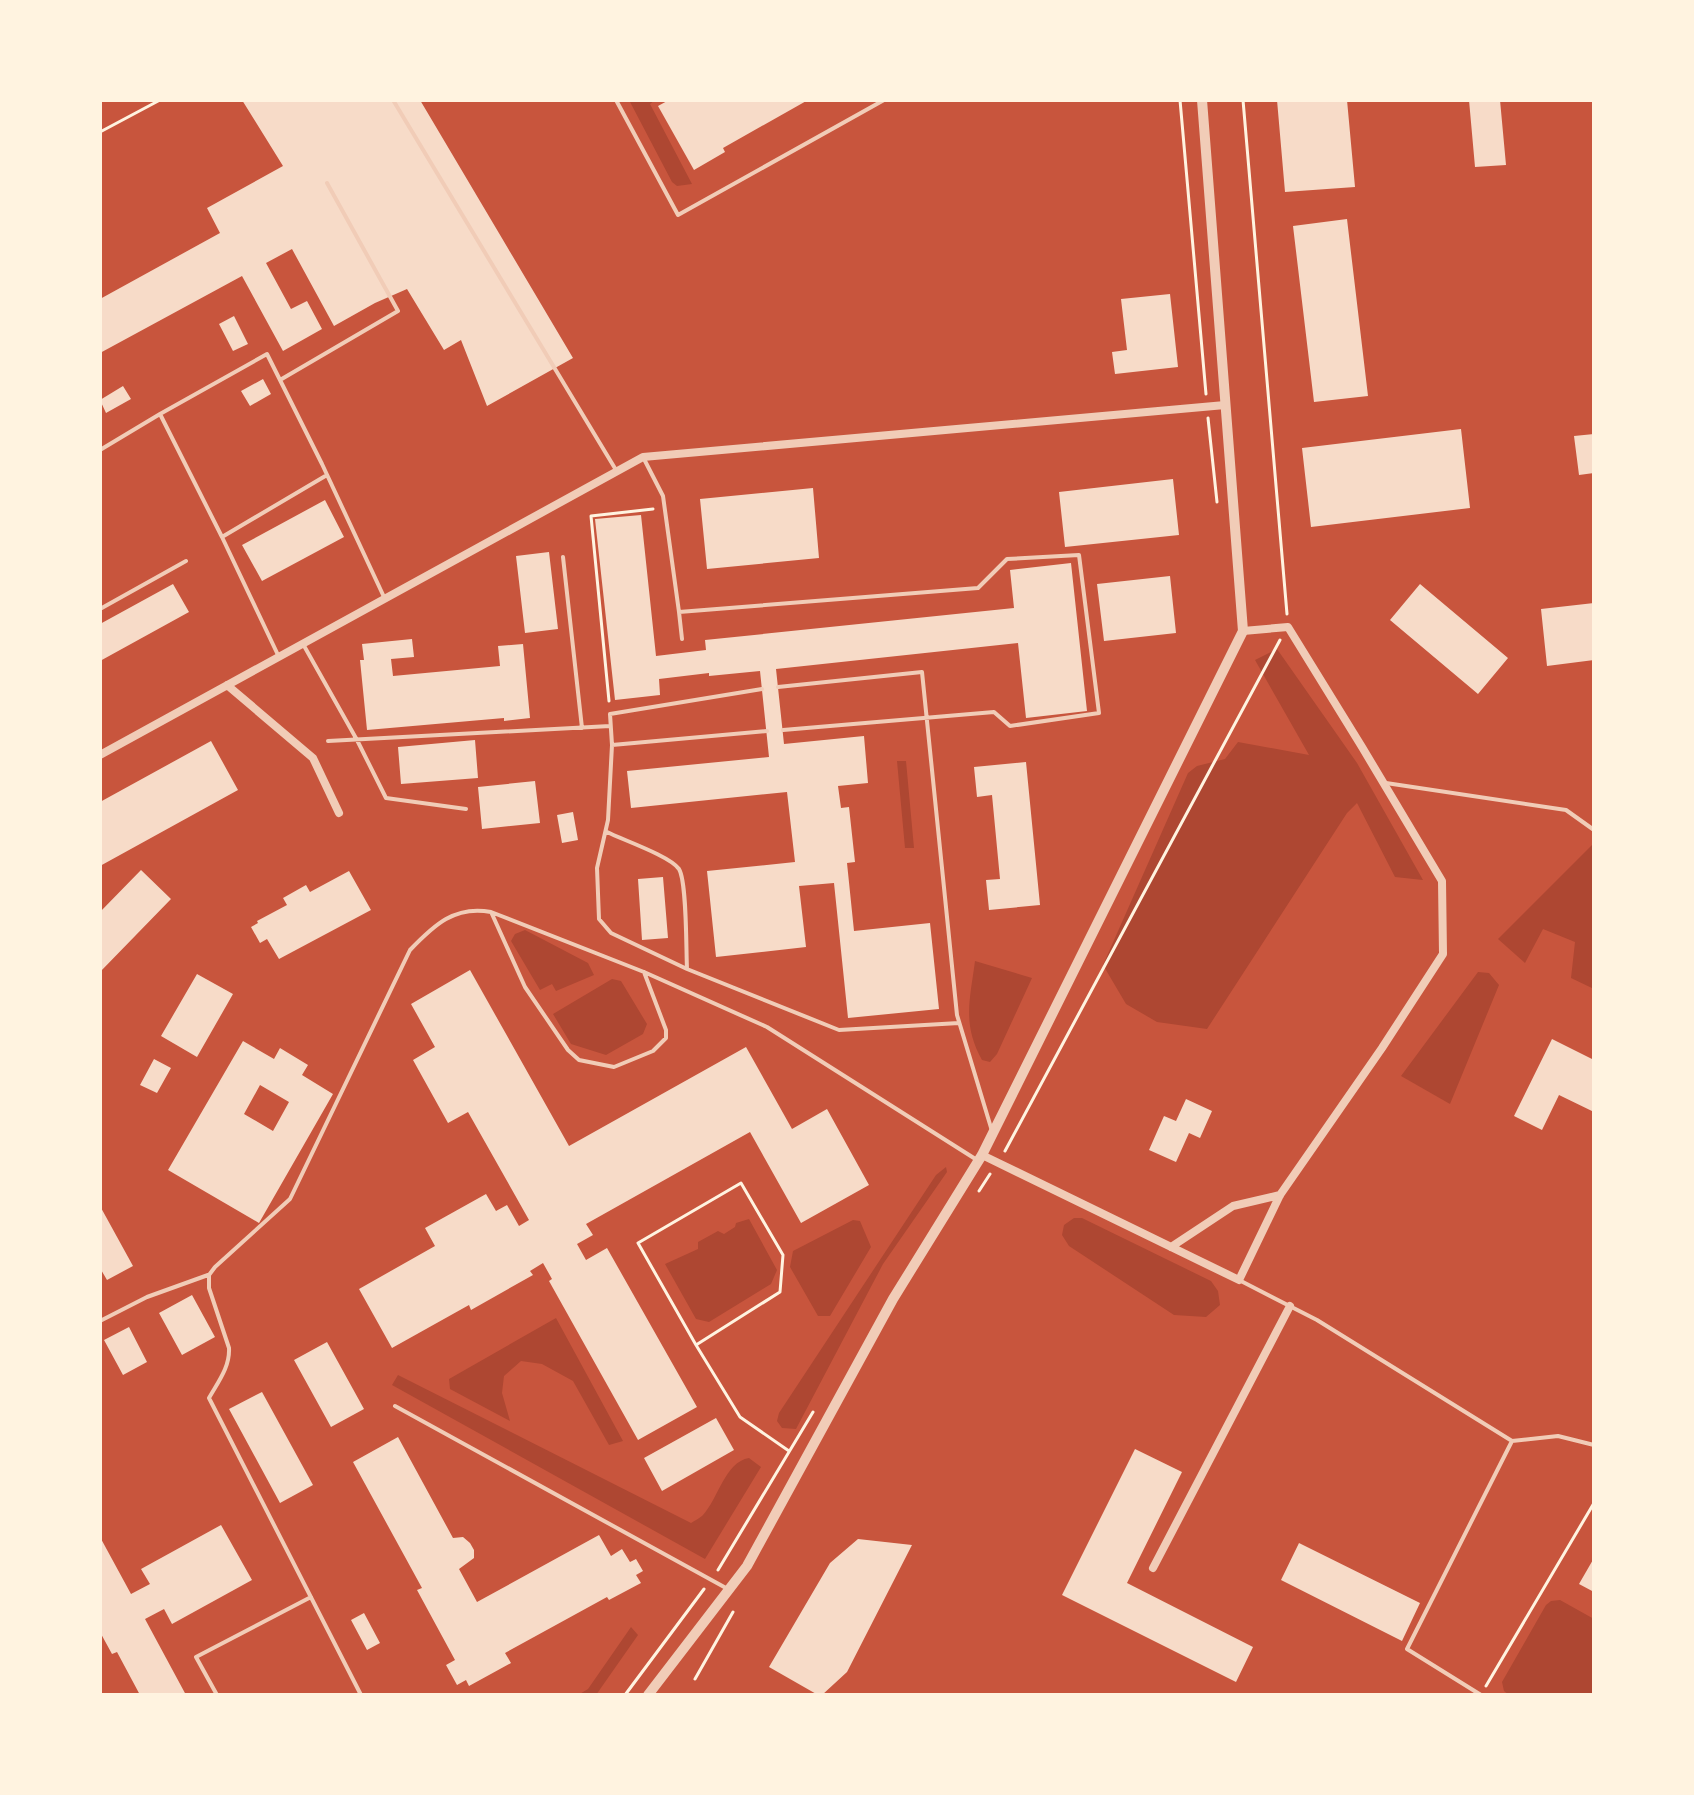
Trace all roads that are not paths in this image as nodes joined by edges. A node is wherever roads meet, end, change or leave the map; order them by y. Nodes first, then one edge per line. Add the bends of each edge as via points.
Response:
1 (393, 100) edge
2 (616, 100) edge
3 (884, 100) edge
4 (1202, 100) edge
5 (327, 183) dead end
6 (280, 380) junction
7 (1225, 405) junction
8 (160, 414) junction
9 (100, 450) edge
10 (643, 457) junction
11 (617, 472) junction
12 (327, 475) junction
13 (222, 537) junction
14 (563, 557) dead end
15 (186, 561) dead end
16 (385, 599) junction
17 (100, 609) edge
18 (679, 612) junction
19 (1243, 631) junction
20 (682, 639) dead end
21 (303, 644) junction
22 (279, 657) junction
23 (227, 685) junction
24 (778, 687) dead end
25 (762, 689) dead end
26 (927, 718) junction
27 (610, 726) junction
28 (582, 728) junction
29 (783, 730) dead end
30 (767, 731) dead end
31 (357, 740) junction
32 (328, 741) dead end
33 (612, 745) junction
34 (100, 755) edge
35 (1384, 783) junction
36 (466, 809) dead end
37 (339, 813) dead end
38 (1594, 830) edge
39 (607, 832) junction
40 (491, 912) junction
41 (687, 969) junction
42 (644, 972) junction
43 (959, 1023) junction
44 (993, 1133) junction
45 (980, 1158) junction
46 (1280, 1195) junction
47 (1171, 1247) junction
48 (209, 1275) junction
49 (1239, 1280) junction
50 (1290, 1306) junction
51 (100, 1321) edge
52 (395, 1406) dead end
53 (1512, 1441) junction
54 (1594, 1445) edge
55 (1153, 1568) dead end
56 (730, 1589) junction
57 (311, 1597) junction
58 (217, 1695) edge
59 (361, 1695) edge
60 (648, 1695) edge
61 (1481, 1695) edge

1 - 11 lane
2 - 3 lane via 678,215
4 - 7 street
5 - 6 lane via 398,311
6 - 8 lane via 267,354
6 - 12 lane
7 - 10 street
7 - 19 street
8 - 9 lane
8 - 13 lane
10 - 11 street
10 - 18 lane via 663,496
11 - 16 street
12 - 13 lane
12 - 16 lane
13 - 22 lane
14 - 28 lane
15 - 17 lane
16 - 21 street
18 - 20 lane
18 - 26 lane via 978,588 1007,559 1079,555 1099,713 1010,726 994,712
19 - 35 street via 1288,627
19 - 44 street
21 - 22 street
21 - 31 lane
22 - 23 street
23 - 34 street
23 - 37 street via 313,758
24 - 26 lane via 922,672
25 - 27 lane via 610,714
26 - 29 lane
26 - 43 lane
27 - 28 lane
27 - 33 lane
28 - 31 lane
30 - 33 lane
31 - 32 lane
31 - 36 lane via 386,798
33 - 39 lane
35 - 38 lane via 1566,810
35 - 46 street via 1442,881 1443,954
39 - 41 lane via 681,871
39 - 41 lane via 597,868 599,919 611,933
40 - 42 lane
40 - 42 lane via 525,987 579,1060 614,1067 653,1051 666,1038
40 - 48 lane via 475,909 454,915 431,928 410,950 290,1199
41 - 43 lane via 839,1030
42 - 45 lane via 767,1027
43 - 44 lane
44 - 45 street
45 - 47 street
45 - 56 street via 893,1299
46 - 47 street via 1233,1206
46 - 49 street
47 - 49 street
48 - 51 lane
48 - 57 lane via 229,1348 227,1365 209,1398
49 - 50 lane
50 - 53 lane
50 - 55 street
52 - 56 lane
53 - 54 lane via 1558,1436
53 - 61 lane via 1407,1649
56 - 60 street
57 - 58 lane via 196,1657
57 - 59 lane

